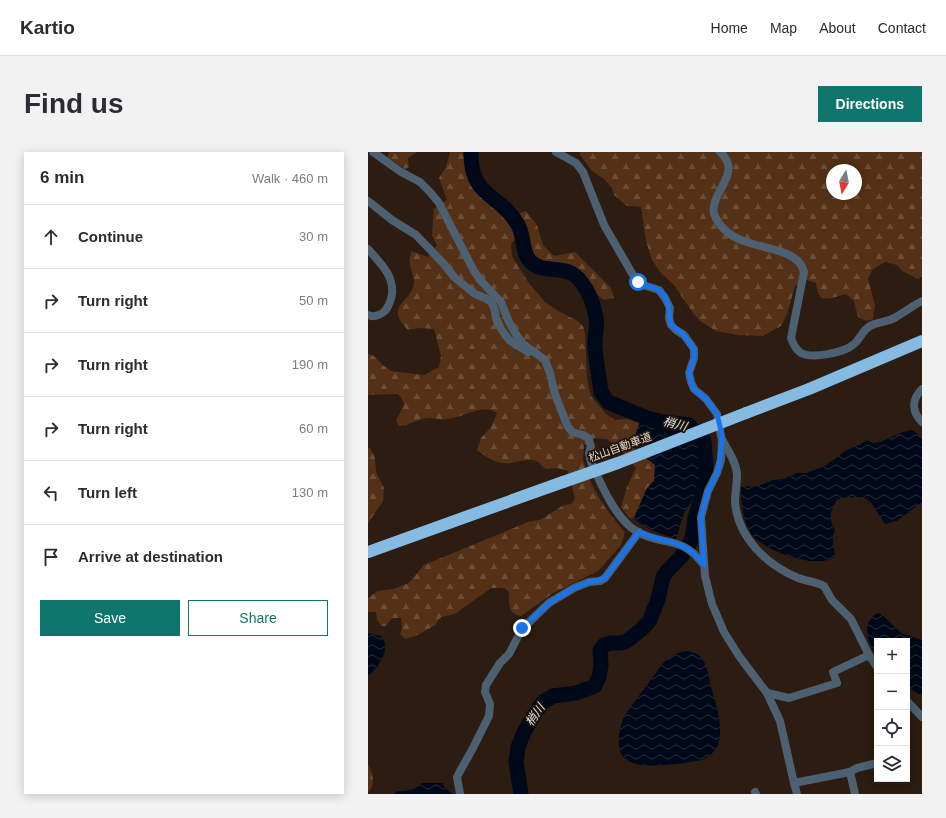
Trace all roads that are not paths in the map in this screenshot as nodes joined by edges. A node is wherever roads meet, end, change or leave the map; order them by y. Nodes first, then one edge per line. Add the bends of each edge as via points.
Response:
1 (373, 152) edge
2 (556, 152) edge
3 (720, 152) edge
4 (368, 201) edge
5 (368, 249) edge
6 (922, 301) edge
7 (368, 315) edge
8 (922, 341) edge
9 (537, 354) junction
10 (922, 389) edge
11 (922, 422) edge
12 (722, 441) junction
13 (639, 532) junction
14 (368, 552) edge
15 (704, 565) junction
16 (869, 655) junction
17 (874, 662) edge
18 (767, 693) junction
19 (910, 704) edge
20 (922, 717) edge
21 (874, 764) edge
22 (850, 772) junction
23 (794, 783) junction
24 (460, 794) edge
25 (797, 794) edge
26 (855, 794) edge

1 - 9 street via 420,182 439,203 474,271 501,302 509,322 523,344
2 - 12 street via 576,163 583,172 604,225 638,282 658,290 665,298 670,308 671,325 684,335 694,349 689,373 691,382 694,389 706,399 717,414
3 - 6 street via 729,164 714,213 725,231 739,240 788,253 802,265 804,272 791,338 800,352 814,356 848,348 866,329 893,319
4 - 9 street via 416,235 454,277 475,294 492,303 501,329 509,340 528,352
5 - 7 street via 389,274 392,290 390,304 386,309 378,316
8 - 14 highway, 松山自動車道, bridge via 809,389 625,460
9 - 13 street via 545,360 567,425 572,432 588,438 591,462 619,516
10 - 11 street via 915,398 914,405 915,412
12 - 15 street via 721,460 702,511
12 - 16 street via 736,470 735,499 739,520 755,548 766,559 789,574 824,586 832,600 851,619
13 - 15 street via 685,547
13 - 24 street via 605,578 574,588 549,603 522,628 509,654 486,685 485,692 491,709 484,728 457,777
15 - 18 street via 712,604 724,632
16 - 17 street
16 - 18 street via 833,672 837,683 789,698
18 - 23 street via 780,721
19 - 20 street
21 - 22 street
22 - 23 street
22 - 26 street
23 - 25 street

